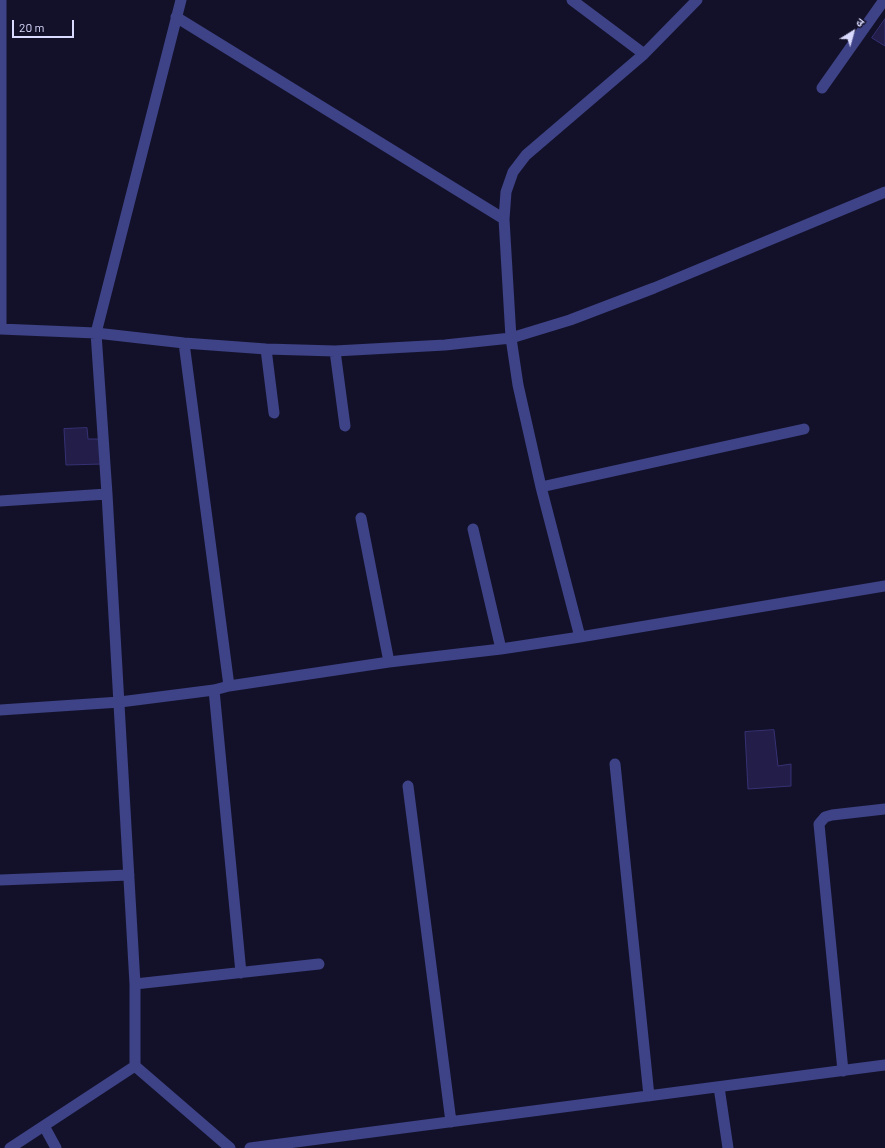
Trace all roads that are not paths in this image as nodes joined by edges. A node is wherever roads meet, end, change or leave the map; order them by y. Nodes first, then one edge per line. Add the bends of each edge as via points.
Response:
1 (1, 0) edge
2 (181, 0) edge
3 (572, 0) edge
4 (697, 0) edge
5 (884, 0) edge
6 (176, 17) junction
7 (644, 54) junction
8 (822, 88) dead end
9 (885, 192) edge
10 (504, 219) junction
11 (1, 329) edge
12 (96, 333) junction
13 (511, 338) junction
14 (184, 342) junction
15 (266, 349) junction
16 (335, 351) junction
17 (274, 413) dead end
18 (345, 426) dead end
19 (804, 429) dead end
20 (541, 487) junction
21 (107, 494) junction
22 (0, 501) edge
23 (361, 518) dead end
24 (473, 529) dead end
25 (885, 586) edge
26 (580, 637) junction
27 (501, 649) junction
28 (389, 662) junction
29 (229, 686) junction
30 (214, 690) junction
31 (120, 702) junction
32 (0, 710) edge
33 (615, 764) dead end
34 (408, 786) dead end
35 (885, 808) edge
36 (129, 875) junction
37 (0, 880) edge
38 (319, 964) dead end
39 (241, 973) junction
40 (135, 984) junction
41 (885, 1065) edge
42 (135, 1066) junction
43 (843, 1071) junction
44 (719, 1087) junction
45 (648, 1096) junction
46 (451, 1122) junction
47 (44, 1126) junction
48 (10, 1148) edge
49 (56, 1148) edge
50 (230, 1148) edge
51 (250, 1148) edge
52 (728, 1148) edge

1 - 11 street
2 - 6 street
3 - 7 street
4 - 7 street
5 - 8 street
6 - 10 street
6 - 12 street
7 - 10 street via 526,155 513,172 506,192
9 - 13 street via 654,288 570,320
10 - 13 street
11 - 12 street
12 - 14 street
12 - 21 street
13 - 16 street via 445,345
13 - 20 street via 518,386
14 - 15 street
14 - 29 street
15 - 16 street
15 - 17 street
16 - 18 street
19 - 20 street
20 - 26 street
21 - 22 street
21 - 31 street
23 - 28 street
24 - 27 street
25 - 26 street
26 - 27 street
27 - 28 street
28 - 29 street
29 - 30 street
30 - 31 street
30 - 39 street
31 - 32 street
31 - 36 street
33 - 45 street
34 - 46 street
35 - 43 street via 832,815 825,817 819,824
36 - 37 street
36 - 40 street
38 - 39 street
39 - 40 street
40 - 42 street
41 - 43 street
42 - 47 street
42 - 50 street
43 - 44 street
44 - 45 street
44 - 52 street
45 - 46 street
46 - 51 street
47 - 48 street
47 - 49 street

